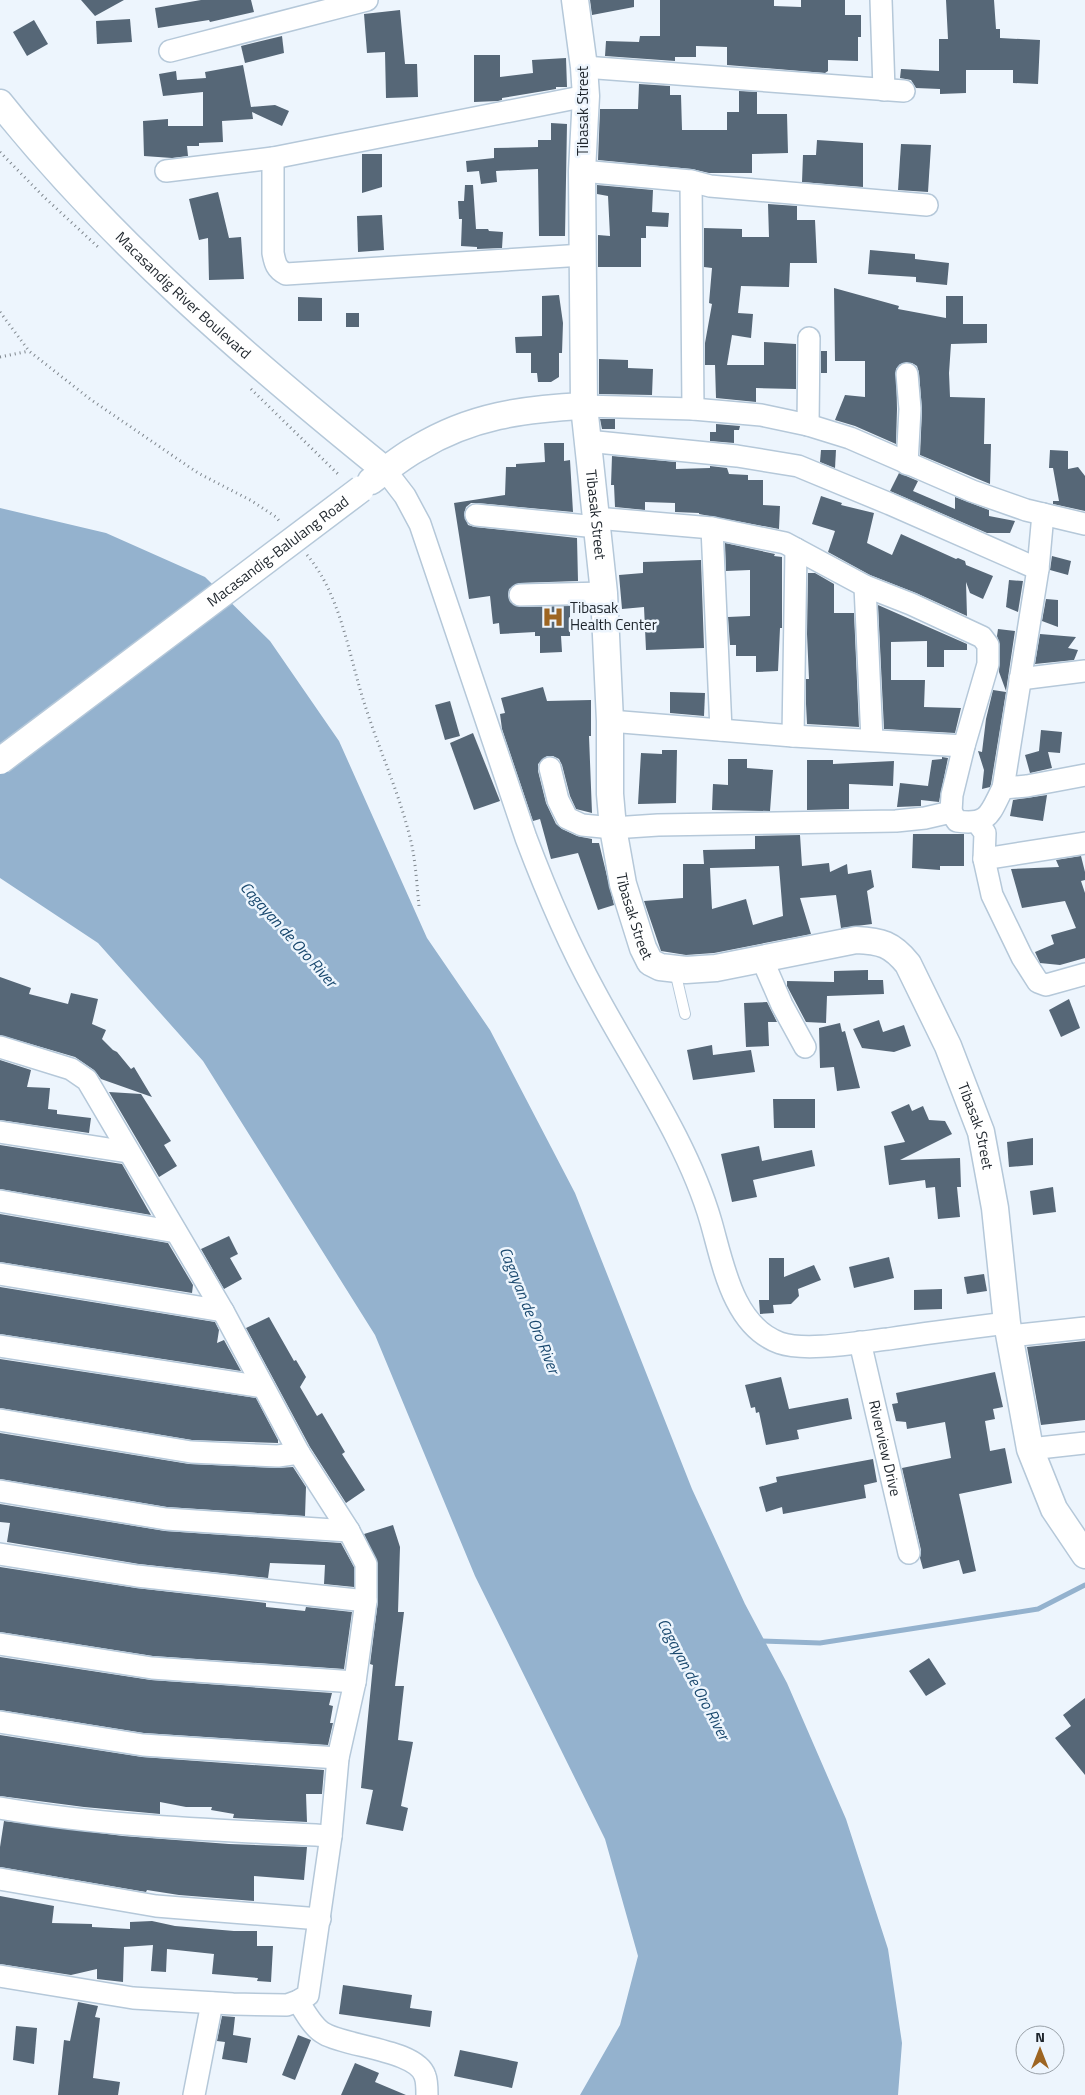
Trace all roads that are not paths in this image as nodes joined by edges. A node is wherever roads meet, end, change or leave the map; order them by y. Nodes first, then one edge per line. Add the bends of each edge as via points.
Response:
1 (367, 0) edge
2 (575, 0) edge
3 (881, 0) edge
4 (170, 51) dead end
5 (584, 67) junction
6 (586, 96) junction
7 (0, 103) edge
8 (274, 158) junction
9 (166, 171) dead end
10 (582, 171) junction
11 (691, 181) junction
12 (927, 205) dead end
13 (583, 255) junction
14 (809, 338) dead end
15 (907, 374) dead end
16 (584, 406) junction
17 (693, 409) junction
18 (808, 425) junction
19 (587, 441) junction
20 (907, 464) junction
21 (385, 470) junction
22 (476, 514) dead end
23 (1043, 514) junction
24 (596, 522) junction
25 (1085, 524) edge
26 (712, 528) junction
27 (796, 549) junction
28 (1038, 569) junction
29 (865, 586) junction
30 (604, 593) junction
31 (520, 595) dead end
32 (1085, 671) edge
33 (1020, 678) junction
34 (610, 721) junction
35 (721, 730) junction
36 (793, 736) junction
37 (872, 740) junction
38 (964, 746) junction
39 (0, 761) edge
40 (550, 768) dead end
41 (1085, 775) edge
42 (1003, 788) junction
43 (951, 812) junction
44 (977, 822) junction
45 (613, 828) junction
46 (1085, 843) edge
47 (984, 859) junction
48 (762, 959) junction
49 (675, 970) junction
50 (1085, 974) edge
51 (685, 1014) dead end
52 (0, 1047) edge
53 (804, 1047) dead end
54 (0, 1132) edge
55 (128, 1152) junction
56 (0, 1201) edge
57 (176, 1232) junction
58 (0, 1274) edge
59 (223, 1312) junction
60 (1085, 1328) edge
61 (1009, 1329) junction
62 (860, 1342) junction
63 (0, 1346) edge
64 (263, 1387) junction
65 (0, 1420) edge
66 (1085, 1443) edge
67 (1030, 1450) junction
68 (299, 1453) junction
69 (0, 1491) edge
70 (349, 1531) junction
71 (1078, 1546) edge
72 (909, 1553) dead end
73 (0, 1554) edge
74 (366, 1601) junction
75 (0, 1644) edge
76 (354, 1682) junction
77 (0, 1722) edge
78 (338, 1758) junction
79 (0, 1808) edge
80 (331, 1836) junction
81 (0, 1879) edge
82 (320, 1919) junction
83 (0, 1976) edge
84 (298, 2001) junction
85 (212, 2003) junction
86 (194, 2095) edge
87 (428, 2095) edge

1 - 4 street
2 - 5 street, Tibasak Street
3 - 5 street via 894,90
5 - 6 street, Tibasak Street
6 - 8 street
6 - 10 street, Tibasak Street
7 - 21 street, Macasandig River Boulevard via 135,252 255,361
8 - 9 street
8 - 13 street via 273,253 279,271 286,274
10 - 11 street
10 - 13 street, Tibasak Street
11 - 12 street via 710,186
11 - 17 street
13 - 16 street, Tibasak Street
14 - 18 street
15 - 20 street via 910,409
16 - 17 street
16 - 19 street, Tibasak Street
16 - 21 street, Macasandig-Balulang Road via 525,410 470,423 417,448
17 - 18 street via 761,415
18 - 20 street via 850,438
19 - 24 street, Tibasak Street
19 - 28 street via 737,456 798,466
20 - 23 street via 972,491
21 - 39 street, Macasandig-Balulang Road, bridge
21 - 62 street via 405,496 420,524 545,889 568,941 674,1134 694,1177 731,1286 743,1311 764,1334 781,1343 802,1346
22 - 24 street
23 - 25 street
23 - 28 street
24 - 26 street
24 - 30 street, Tibasak Street
26 - 27 street via 785,543
26 - 35 street
27 - 29 street
27 - 36 street
28 - 33 street
29 - 37 street
29 - 38 street via 982,637 988,645 988,664
30 - 31 street
30 - 34 street, Tibasak Street
32 - 33 street
33 - 42 street
34 - 35 street
34 - 45 street, Tibasak Street
35 - 36 street
36 - 37 street
37 - 38 street
38 - 43 street
40 - 45 street via 558,800 567,818 582,825
41 - 42 street
42 - 44 street via 992,812
43 - 44 street via 957,821
43 - 45 street via 896,821
44 - 47 street via 985,834
45 - 49 street, Tibasak Street via 623,884 643,948 650,962
46 - 47 street
47 - 50 street via 992,895 1038,982 1046,985
48 - 49 street, Tibasak Street via 716,968
48 - 53 street
48 - 61 street, Tibasak Street via 856,940 876,941 889,946 908,964 948,1046 981,1132 996,1208
49 - 51 lane
52 - 55 street via 71,1069 88,1080
54 - 55 street
55 - 57 street
56 - 57 street
57 - 59 street
58 - 59 street
59 - 64 street
60 - 61 street
61 - 62 street
61 - 67 street, Tibasak Street
62 - 72 street, Riverview Drive
63 - 64 street
64 - 68 street
65 - 68 street via 191,1452 278,1456
66 - 67 street
67 - 71 street, Tibasak Street via 1054,1509
68 - 70 street
69 - 70 street via 166,1519
70 - 74 street via 366,1564
73 - 74 street via 137,1576
74 - 76 street
75 - 76 street via 152,1668
76 - 78 street
77 - 78 street via 143,1745
78 - 80 street
79 - 80 street via 142,1827
80 - 82 street
81 - 82 street via 156,1906
82 - 84 street via 308,1995
83 - 85 street via 133,1998
84 - 85 street via 287,2005
84 - 87 street via 322,2033 342,2042 406,2058 419,2066 425,2075
85 - 86 street

